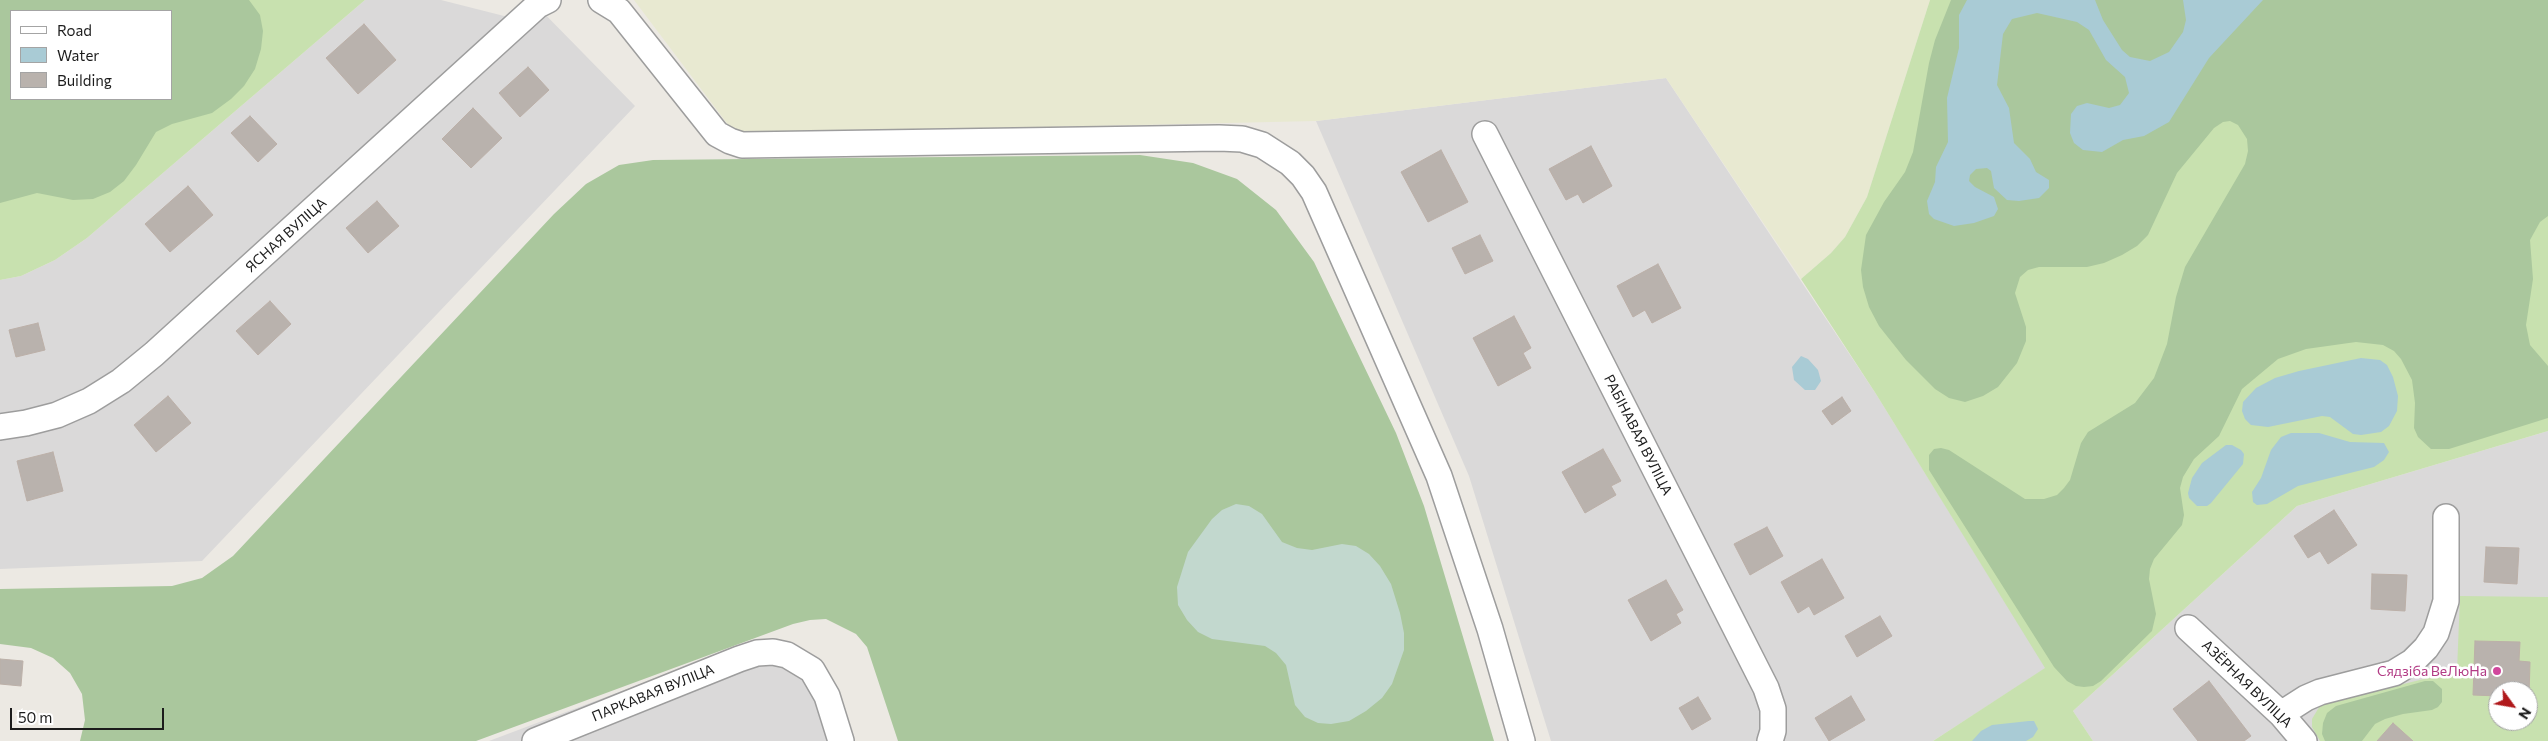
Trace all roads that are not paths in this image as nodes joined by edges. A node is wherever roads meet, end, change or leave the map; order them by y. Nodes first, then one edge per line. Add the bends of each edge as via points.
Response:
1 (548, 0) edge
2 (610, 6) edge
3 (1486, 134) dead end
4 (0, 427) edge
5 (2446, 517) dead end
6 (2188, 628) dead end
7 (2282, 714) junction
8 (535, 741) edge
9 (842, 741) edge
10 (1522, 741) edge
11 (1770, 741) edge
12 (2304, 741) edge

1 - 4 street, ЯСНАЯ ВУЛІЦА via 538,5 121,381 58,415
2 - 10 street via 708,124 718,134 742,145 1219,138 1242,139 1262,145 1290,163 1314,192 1439,476 1490,629
3 - 11 street, РАБІНАВАЯ ВУЛІЦА via 1766,688 1773,709
5 - 7 street via 2446,601 2443,617 2426,648 2412,662 2394,672 2320,692
6 - 7 street, АЗЁРНАЯ ВУЛІЦА
7 - 12 street, АЗЁРНАЯ ВУЛІЦА
8 - 9 street, ПАРКАВАЯ ВУЛІЦА via 739,659 772,652 788,655 812,670 827,696

